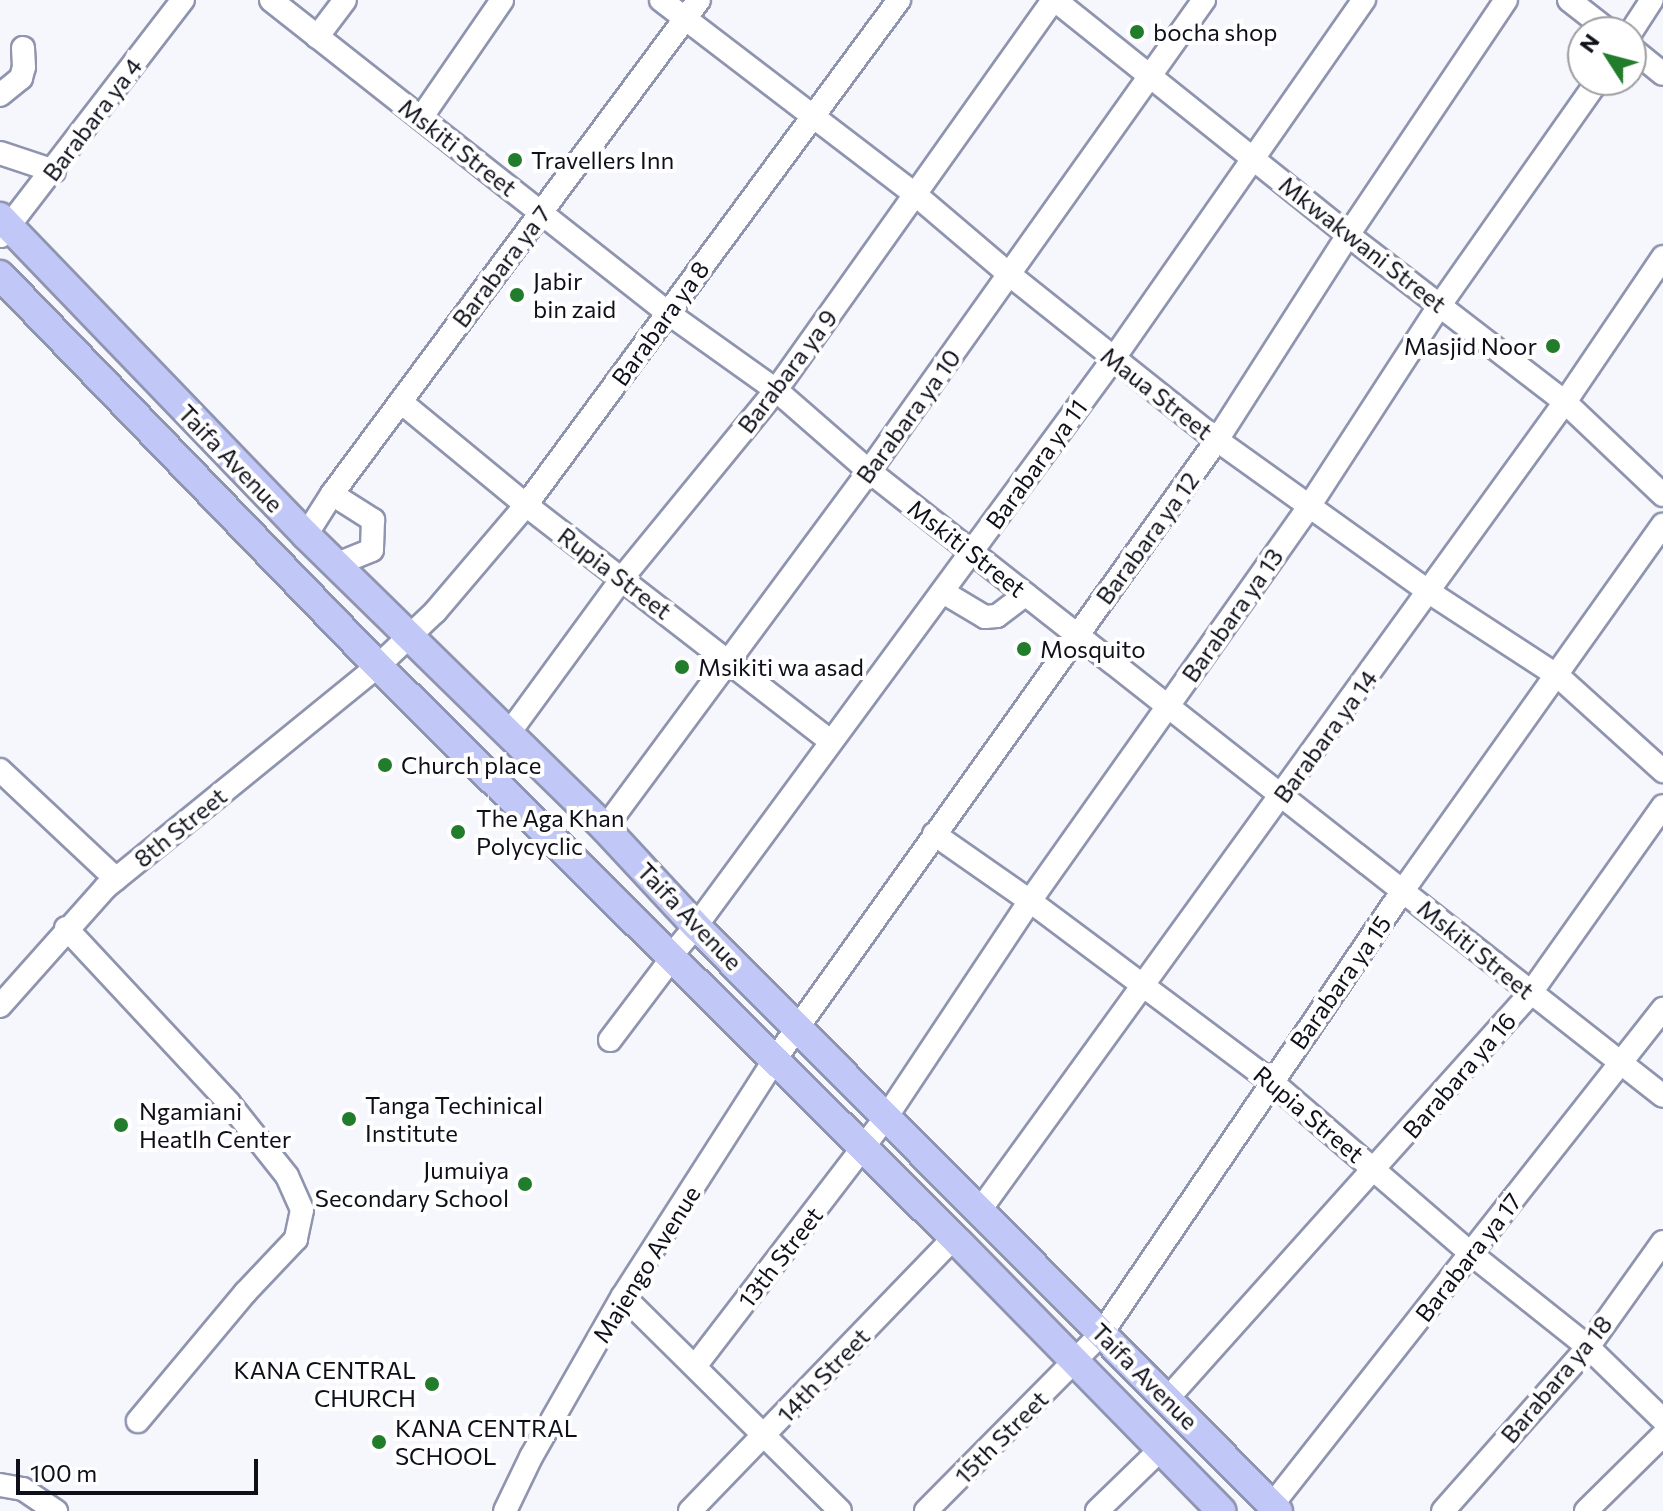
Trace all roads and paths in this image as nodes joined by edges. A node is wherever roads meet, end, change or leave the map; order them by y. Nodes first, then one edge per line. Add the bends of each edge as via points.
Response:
1 (183, 0) edge
2 (271, 0) edge
3 (345, 0) edge
4 (502, 0) edge
5 (661, 0) edge
6 (699, 0) edge
7 (899, 0) edge
8 (1054, 0) edge
9 (1204, 0) edge
10 (1364, 0) edge
11 (1506, 0) edge
12 (1569, 0) edge
13 (1590, 16) edge
14 (684, 18) junction
15 (317, 37) junction
16 (23, 48) dead end
17 (1647, 61) edge
18 (1663, 74) edge
19 (1151, 75) junction
20 (0, 95) edge
21 (1587, 96) edge
22 (812, 117) junction
23 (421, 118) junction
24 (0, 153) edge
25 (1256, 159) junction
26 (54, 171) junction
27 (916, 195) junction
28 (540, 213) junction
29 (3, 227) edge
30 (1348, 235) junction
31 (1663, 257) edge
32 (0, 275) edge
33 (1010, 275) junction
34 (1440, 305) junction
35 (668, 313) junction
36 (120, 344) junction
37 (1114, 358) junction
38 (92, 373) junction
39 (776, 390) junction
40 (401, 402) junction
41 (1565, 402) junction
42 (1217, 440) junction
43 (869, 471) junction
44 (332, 494) junction
45 (1663, 495) edge
46 (526, 505) junction
47 (1308, 508) junction
48 (1663, 525) edge
49 (306, 535) junction
50 (971, 552) junction
51 (337, 564) junction
52 (623, 577) junction
53 (943, 592) junction
54 (1429, 592) junction
55 (1026, 594) junction
56 (1077, 635) junction
57 (410, 637) junction
58 (727, 659) junction
59 (378, 666) junction
60 (1558, 676) junction
61 (1168, 707) junction
62 (509, 733) junction
63 (831, 742) junction
64 (0, 770) edge
65 (1663, 771) edge
66 (1281, 796) junction
67 (1663, 806) edge
68 (605, 828) junction
69 (934, 834) junction
70 (116, 879) junction
71 (1404, 889) junction
72 (1030, 901) junction
73 (696, 926) junction
74 (66, 928) junction
75 (670, 958) junction
76 (1143, 985) junction
77 (1530, 994) junction
78 (0, 1006) edge
79 (1663, 1009) edge
80 (798, 1025) junction
81 (610, 1040) dead end
82 (773, 1062) junction
83 (1620, 1065) junction
84 (1271, 1081) junction
85 (1663, 1096) edge
86 (887, 1116) junction
87 (864, 1149) junction
88 (1375, 1170) junction
89 (980, 1210) junction
90 (954, 1238) junction
91 (1663, 1242) edge
92 (1470, 1253) junction
93 (623, 1296) junction
94 (1102, 1333) junction
95 (1588, 1347) junction
96 (1075, 1362) junction
97 (696, 1365) junction
98 (1168, 1398) junction
99 (1663, 1420) edge
100 (138, 1421) dead end
101 (765, 1435) junction
102 (1663, 1435) edge
103 (1160, 1450) junction
104 (9, 1484) edge
105 (1275, 1508) edge
106 (56, 1511) edge
107 (505, 1511) edge
108 (690, 1511) edge
109 (840, 1511) edge
110 (926, 1511) edge
111 (1097, 1511) edge
112 (1221, 1511) edge
113 (1443, 1511) edge
114 (1586, 1511) edge

1 - 26 street, Barabara ya 4
2 - 15 street, Mskiti Street
3 - 15 street
4 - 23 street
5 - 14 street, Maua Street
6 - 14 street, Barabara ya 7
7 - 22 street, Barabara ya 8
8 - 19 street, Mkwakwani Street
8 - 27 street, Barabara ya 9
9 - 19 street, Barabara ya 10
10 - 25 street, Barabara ya 11
11 - 30 street, Barabara ya 12
12 - 13 street
14 - 22 street, Maua Street
14 - 28 street, Barabara ya 7
15 - 23 street, Mskiti Street
16 - 20 street via 21,78
17 - 18 street
19 - 25 street, Mkwakwani Street
19 - 33 street, Barabara ya 10
21 - 34 street, Barabara ya 13
22 - 27 street, Maua Street
22 - 35 street, Barabara ya 8
23 - 28 street, Mskiti Street
24 - 26 street
25 - 30 street, Mkwakwani Street
25 - 37 street, Barabara ya 11
26 - 29 street, Barabara ya 4
27 - 33 street, Maua Street
27 - 39 street, Barabara ya 9
28 - 35 street, Mskiti Street
28 - 40 street, Barabara ya 7
29 - 36 main road, Taifa Avenue
30 - 34 street, Mkwakwani Street
30 - 42 street, Barabara ya 12
31 - 41 street, Barabara ya 14
32 - 38 main road, Taifa Avenue
33 - 37 street, Maua Street
33 - 43 street, Barabara ya 10
34 - 41 street, Mkwakwani Street
34 - 47 street, Barabara ya 13
35 - 39 street, Mskiti Street
35 - 46 street, Barabara ya 8
36 - 38 main road
36 - 49 main road, Taifa Avenue
37 - 42 street, Maua Street
37 - 50 street, Barabara ya 11
38 - 59 main road, Taifa Avenue
39 - 43 street, Mskiti Street
39 - 52 street, Barabara ya 9
40 - 44 street, Barabara ya 7
40 - 46 street, Rupia Street
41 - 45 street, Mkwakwani Street
41 - 54 street, Barabara ya 14
42 - 47 street, Maua Street
42 - 56 street, Barabara ya 12
43 - 50 street, Mskiti Street
43 - 58 street, Barabara ya 10
44 - 49 street, Barabara ya 7
44 - 51 street via 373,520 372,550
46 - 52 street, Rupia Street
46 - 57 street, Barabara ya 8
47 - 54 street, Maua Street
47 - 61 street, Barabara ya 13
48 - 60 street, Barabara ya 15
49 - 51 main road, Taifa Avenue
50 - 53 street, Barabara ya 11
50 - 55 street, Mskiti Street
51 - 57 main road, Taifa Avenue
52 - 58 street, Rupia Street
52 - 62 street, Barabara ya 9
53 - 55 street via 985,617 997,616
53 - 63 street, Barabara ya 11
54 - 60 street, Maua Street
54 - 66 street, Barabara ya 14
55 - 56 street, Mskiti Street
56 - 61 street, Mskiti Street
56 - 69 street, Barabara ya 12
57 - 59 street, 8th Street
57 - 62 main road, Taifa Avenue
58 - 63 street, Rupia Street
58 - 68 street, Barabara ya 10
59 - 70 street, 8th Street
59 - 75 main road, Taifa Avenue
60 - 65 street, Maua Street
60 - 71 street, Barabara ya 15
61 - 66 street, Mskiti Street
61 - 72 street, Barabara ya 13
62 - 68 main road, Taifa Avenue
63 - 73 street, Barabara ya 11
64 - 70 street
66 - 71 street, Mskiti Street
66 - 76 street, Barabara ya 14
67 - 77 street, Barabara ya 16
68 - 73 main road, Taifa Avenue
69 - 72 street, Rupia Street
69 - 80 street, Barabara ya 12
70 - 74 street, 8th Street
71 - 77 street, Mskiti Street
71 - 84 street, Barabara ya 15
72 - 76 street, Rupia Street
72 - 86 street, Barabara ya 13
73 - 75 street, Barabara ya 11
73 - 80 main road, Taifa Avenue
74 - 78 street, 8th Street
74 - 100 street via 229,1103 287,1176 302,1210 296,1239
75 - 81 street, Barabara ya 11
75 - 82 main road, Taifa Avenue
76 - 84 street, Rupia Street
76 - 89 street, Barabara ya 14
77 - 83 street, Mskiti Street
77 - 88 street, Barabara ya 16
79 - 83 street, Barabara ya 17
80 - 82 street, Majengo Avenue
80 - 86 main road, Taifa Avenue
82 - 87 main road, Taifa Avenue
82 - 93 street, Majengo Avenue
83 - 85 street, Mskiti Street
83 - 92 street, Barabara ya 17
84 - 88 street, Rupia Street
84 - 94 street, Barabara ya 15
86 - 87 street, Barabara ya 13
86 - 89 main road, Taifa Avenue
87 - 90 main road, Taifa Avenue
87 - 97 street, 13th Street
88 - 92 street, Rupia Street
88 - 98 street, Barabara ya 16
89 - 94 main road, Taifa Avenue
90 - 96 main road, Taifa Avenue
90 - 101 street, 14th Street
91 - 95 street, Barabara ya 18
92 - 95 street, Rupia Street
92 - 105 street, Barabara ya 17
93 - 97 street
93 - 107 street, Majengo Avenue
94 - 96 street, Barabara ya 15
94 - 98 main road, Taifa Avenue
95 - 99 street, Rupia Street
95 - 113 street, Barabara ya 18
96 - 103 main road, Taifa Avenue
96 - 110 street, 15th Street
97 - 101 street
98 - 105 main road, Taifa Avenue
101 - 108 street, 14th Street
101 - 109 street
102 - 114 street
103 - 111 street
103 - 112 main road, Taifa Avenue
104 - 106 street

